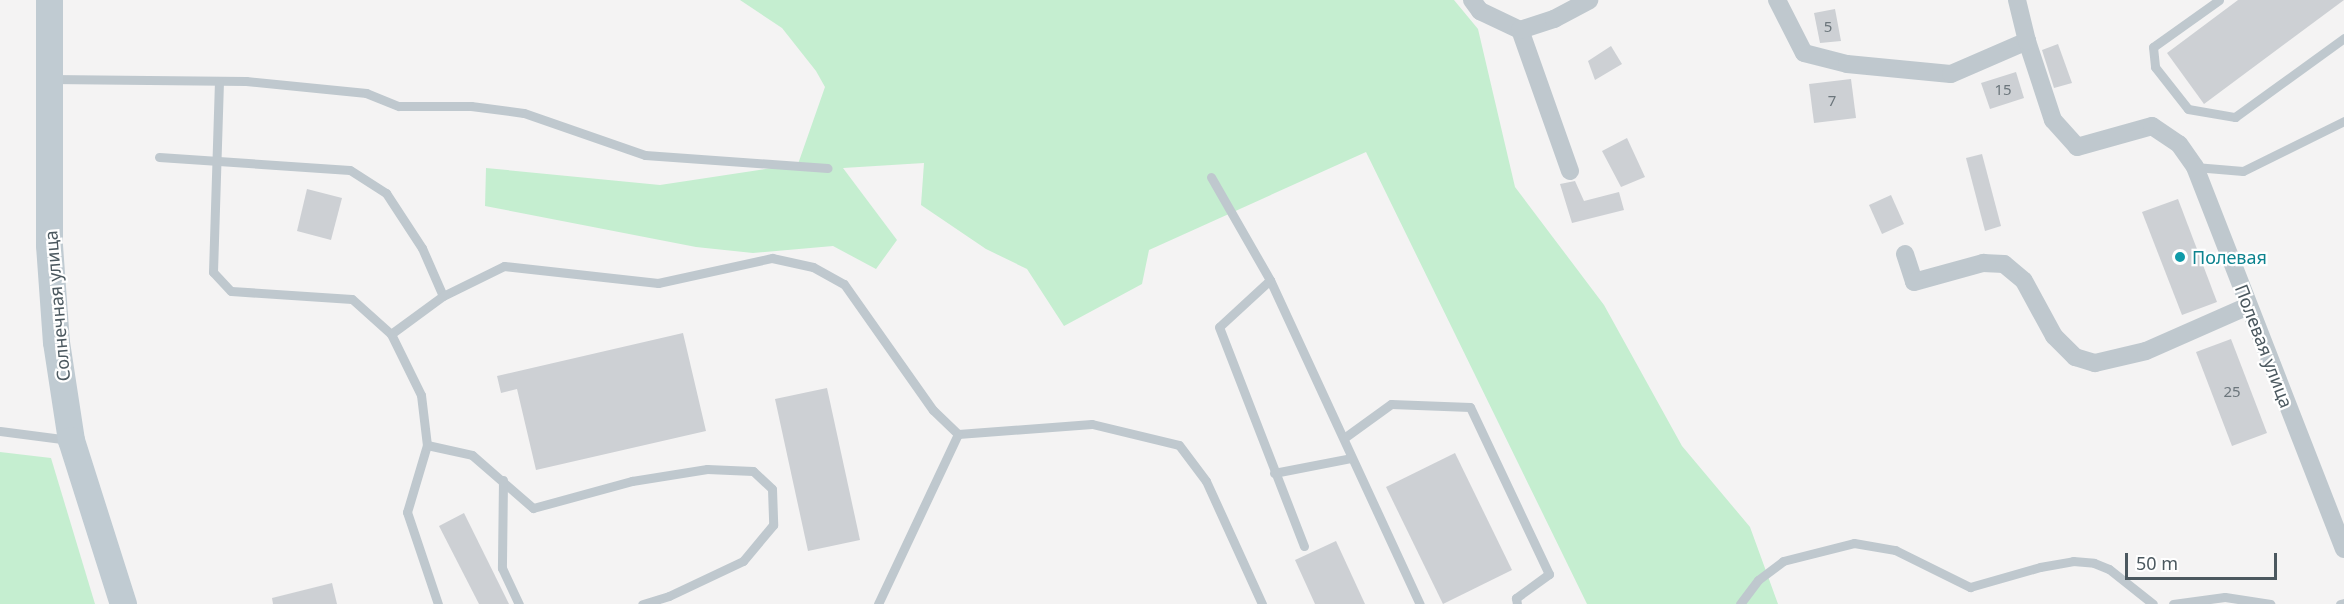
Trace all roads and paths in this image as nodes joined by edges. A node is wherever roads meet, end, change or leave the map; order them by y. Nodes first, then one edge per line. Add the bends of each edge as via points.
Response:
1 (49, 0) edge
2 (1472, 0) edge
3 (1589, 0) edge
4 (1778, 0) edge
5 (2016, 0) edge
6 (2219, 0) edge
7 (1520, 30) junction
8 (2344, 38) edge
9 (2027, 41) junction
10 (51, 79) junction
11 (219, 81) junction
12 (2344, 121) edge
13 (159, 157) dead end
14 (215, 161) junction
15 (2195, 167) junction
16 (828, 168) dead end
17 (1570, 171) dead end
18 (1211, 177) dead end
19 (1905, 254) dead end
20 (1270, 280) junction
21 (443, 296) junction
22 (2248, 306) junction
23 (391, 334) junction
24 (0, 431) edge
25 (958, 434) junction
26 (1344, 438) junction
27 (71, 440) junction
28 (427, 445) junction
29 (1351, 458) junction
30 (1274, 473) junction
31 (503, 480) junction
32 (1304, 546) dead end
33 (2344, 549) edge
34 (123, 604) edge
35 (438, 604) edge
36 (519, 604) edge
37 (642, 604) edge
38 (878, 604) edge
39 (1262, 604) edge
40 (1420, 604) edge
41 (1516, 604) edge
42 (1740, 604) edge
43 (2153, 604) edge
44 (2173, 604) edge
45 (2270, 604) edge

1 - 10 street, Солнечная улица
2 - 7 street via 1480,11
3 - 7 street via 1554,19
4 - 9 street via 1804,53 1847,64 1951,74
5 - 9 street
6 - 8 lane via 2153,47 2155,67 2188,109 2235,117
7 - 17 street
9 - 15 street, Полевая улица via 2053,120 2077,147 2152,126 2180,144
10 - 11 lane
10 - 27 street, Солнечная улица via 49,245 56,342
11 - 14 lane
11 - 16 lane via 366,93 399,106 471,106 524,113 645,155
12 - 15 lane via 2243,171
13 - 14 lane
14 - 21 lane via 350,170 386,193 422,248
14 - 23 lane via 213,272 231,291 352,299
15 - 22 street, Полевая улица
18 - 20 lane
19 - 22 street via 1914,282 1983,263 2004,264 2024,281 2054,336 2075,357 2095,363 2146,351
20 - 26 lane
20 - 30 lane via 1219,327
21 - 23 lane
21 - 25 lane via 504,266 658,283 772,258 813,267 844,284 933,410
22 - 33 street, Полевая улица
23 - 28 lane via 421,395
24 - 27 lane
25 - 38 lane
25 - 39 lane via 1092,424 1179,445 1206,481
26 - 29 lane
26 - 41 lane via 1391,404 1470,407 1549,574 1516,598
27 - 34 street, Солнечная улица
28 - 31 lane via 472,455
28 - 35 lane via 407,512
29 - 30 lane
29 - 40 lane
30 - 32 lane
31 - 36 lane via 502,568
31 - 37 lane via 533,508 632,481 707,469 753,471 772,489 773,525 743,561 669,596
42 - 43 lane via 1758,580 1783,561 1854,543 1894,550 1971,587 2040,567 2073,561 2094,563 2109,569
44 - 45 lane via 2225,597

